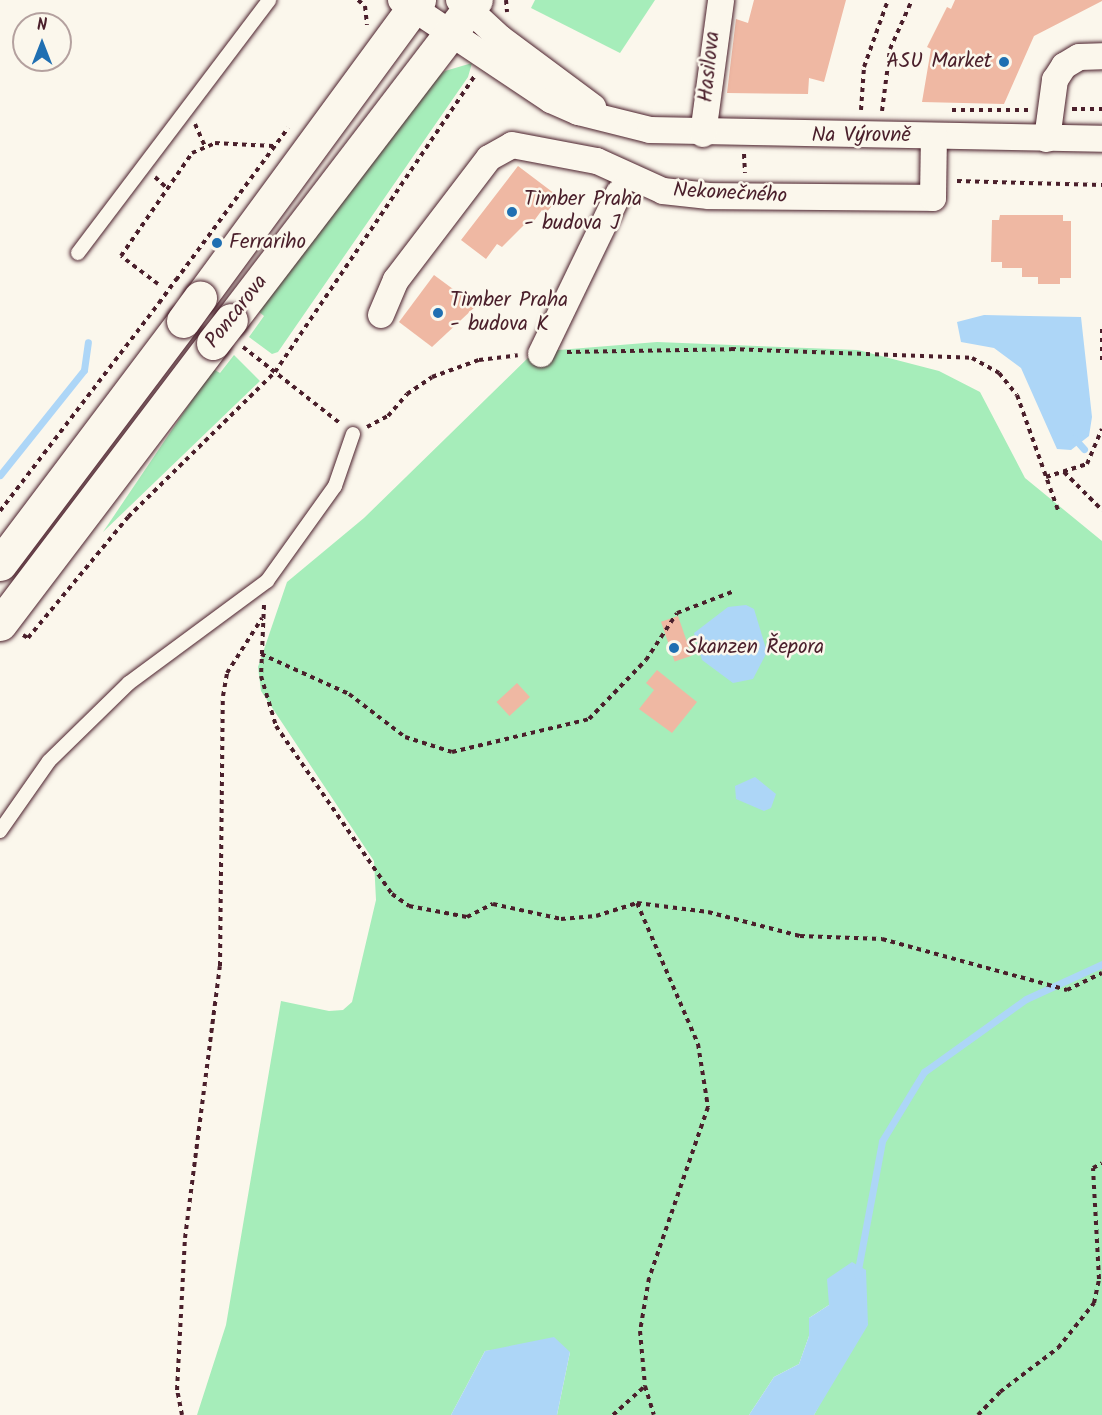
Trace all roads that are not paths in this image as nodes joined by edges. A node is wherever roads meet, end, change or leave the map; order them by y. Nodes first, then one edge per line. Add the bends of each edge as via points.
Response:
1 (269, 0) edge
2 (721, 0) edge
3 (411, 3) edge
4 (464, 11) edge
5 (1102, 56) edge
6 (704, 134) junction
7 (934, 136) junction
8 (1047, 139) junction
9 (1102, 139) edge
10 (623, 183) junction
11 (78, 253) dead end
12 (381, 315) dead end
13 (541, 354) road end
14 (353, 434) road end
15 (0, 564) edge
16 (1, 622) edge
17 (0, 831) edge

1 - 11 lane
2 - 6 street, Hasilova via 706,86
3 - 4 street, Na Výrovně
3 - 15 main road, Poncarova via 180,300
4 - 6 street, Na Výrovně via 622,123
4 - 16 main road, Poncarova via 228,336
5 - 8 street via 1079,57 1064,66 1050,89
6 - 7 street, Na Výrovně
7 - 8 street, Na Výrovně
7 - 10 street, Nekonečného via 933,198 709,196
8 - 9 street, Na Výrovně
10 - 12 street, Nekonečného via 524,146 499,149 396,280
10 - 13 street
14 - 17 lane via 335,486 267,581 129,684 49,761

